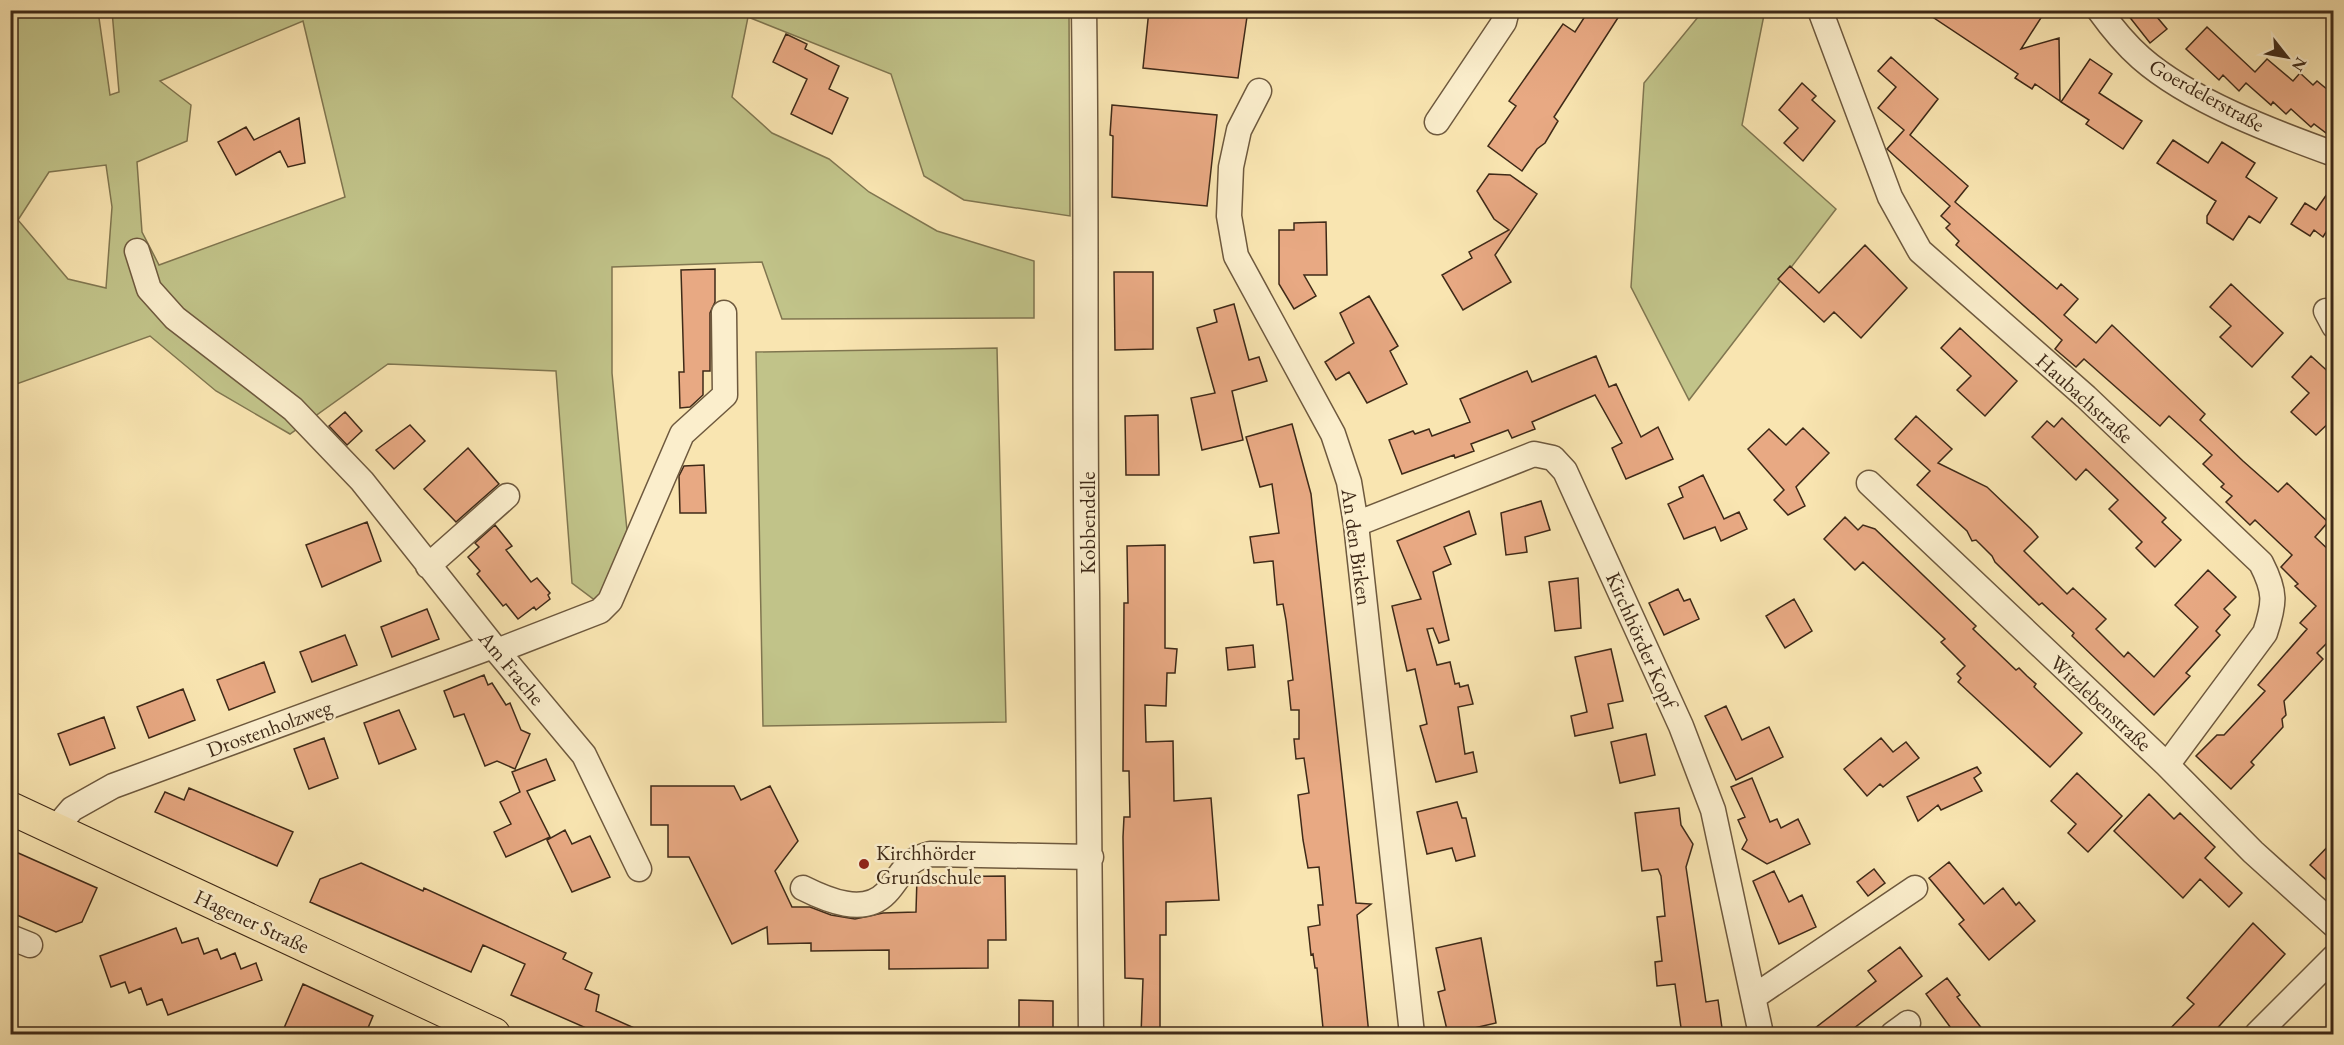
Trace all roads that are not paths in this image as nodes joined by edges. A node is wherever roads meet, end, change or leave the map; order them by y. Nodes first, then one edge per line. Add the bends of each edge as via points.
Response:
1 (1084, 10) edge
2 (1507, 10) edge
3 (1820, 10) edge
4 (2099, 10) edge
5 (1259, 92) dead end
6 (1437, 122) dead end
7 (2334, 154) edge
8 (137, 251) dead end
9 (724, 313) dead end
10 (1869, 483) dead end
11 (507, 496) dead end
12 (1356, 524) junction
13 (429, 566) junction
14 (495, 649) junction
15 (2167, 765) junction
16 (12, 813) edge
17 (55, 829) junction
18 (1092, 857) junction
19 (639, 869) dead end
20 (803, 888) dead end
21 (1915, 888) dead end
22 (2334, 925) edge
23 (2334, 957) edge
24 (1755, 996) junction
25 (494, 1035) edge
26 (1091, 1035) edge
27 (1412, 1035) edge
28 (1761, 1035) edge
29 (2257, 1035) edge

1 - 18 street, Kobbendelle
2 - 6 street via 1504,22
3 - 15 street, Haubachstraße via 1890,197 1920,250 2086,397 2261,563 2272,584 2274,607 2265,633
4 - 7 street, Goerdelerstraße via 2142,59 2178,84 2241,117
5 - 12 street, An den Birken via 1239,130 1231,167 1229,216 1236,256 1334,434 1349,482
8 - 13 street, Am Frache via 149,290 175,318 293,409 362,481
9 - 14 street, Drostenholzweg via 724,395 682,434 610,601 600,611
10 - 15 street, Witzlebenstraße
11 - 13 street
12 - 24 street, Kirchhörder Kopf via 1534,454 1553,458 1565,471 1681,726 1713,810
12 - 27 street, An den Birken
13 - 14 street, Am Frache
14 - 17 street, Drostenholzweg via 113,786 72,809
14 - 19 street, Am Frache via 584,755
15 - 22 street, Witzlebenstraße via 2253,852
16 - 17 main road, Hagener Straße
17 - 25 main road, Hagener Straße
18 - 20 street via 930,854 909,862 886,894 868,904 839,902
18 - 26 street, Kobbendelle
21 - 24 street
23 - 29 street
24 - 28 street, Kirchhörder Kopf

